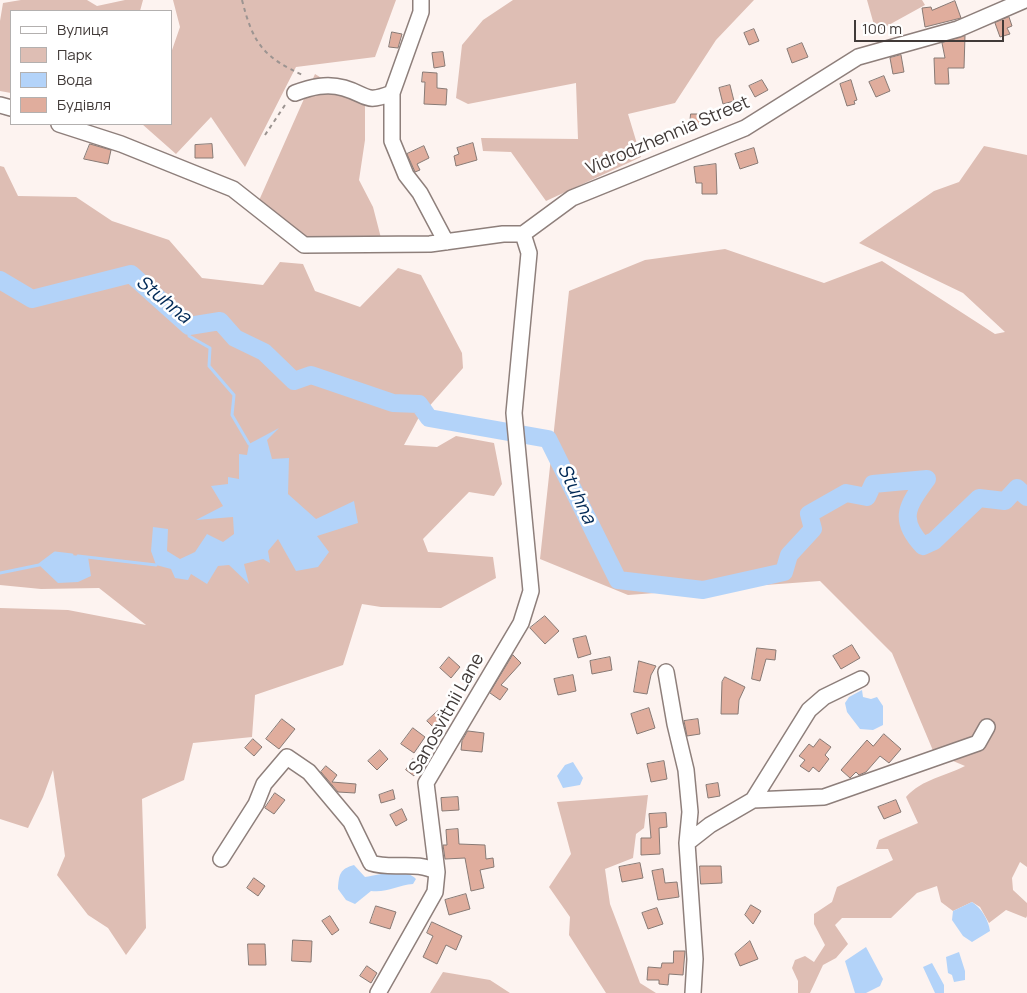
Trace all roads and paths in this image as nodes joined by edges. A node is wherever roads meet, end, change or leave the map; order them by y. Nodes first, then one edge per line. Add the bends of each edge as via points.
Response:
1 (242, 0) edge
2 (421, 0) edge
3 (1025, 0) edge
4 (1000, 4) edge
5 (307, 77) dead end
6 (295, 93) joint
7 (392, 93) junction
8 (62, 125) edge
9 (265, 135) dead end
10 (524, 234) junction
11 (446, 242) junction
12 (666, 672) dead end
13 (861, 679) dead end
14 (987, 728) dead end
15 (752, 800) junction
16 (687, 843) junction
17 (221, 859) dead end
18 (437, 872) junction
19 (378, 993) edge
20 (693, 993) edge

1 - 5 path via 246,17 262,50 279,64
2 - 7 street via 421,12
3 - 4 street, Vidrodzhennia Street
4 - 10 street, Vidrodzhennia Street via 958,29 858,57 744,128 572,198
6 - 7 street via 316,85 345,88 363,98 379,98
6 - 9 path
7 - 11 street via 392,142 406,175 420,193
8 - 11 street via 121,144 233,189 304,244
10 - 11 street
10 - 18 street, Sanosvitnii Lane via 529,253 514,413 531,590 521,623 426,783
12 - 16 street via 686,770 690,812
13 - 15 street via 824,697 809,710
14 - 15 street via 978,743 824,797
15 - 16 street
16 - 20 street via 695,959
17 - 18 street via 256,804 264,784 287,756 309,772 351,822 371,863 384,867 418,866
18 - 19 street, Sanosvitnii Lane via 435,892

